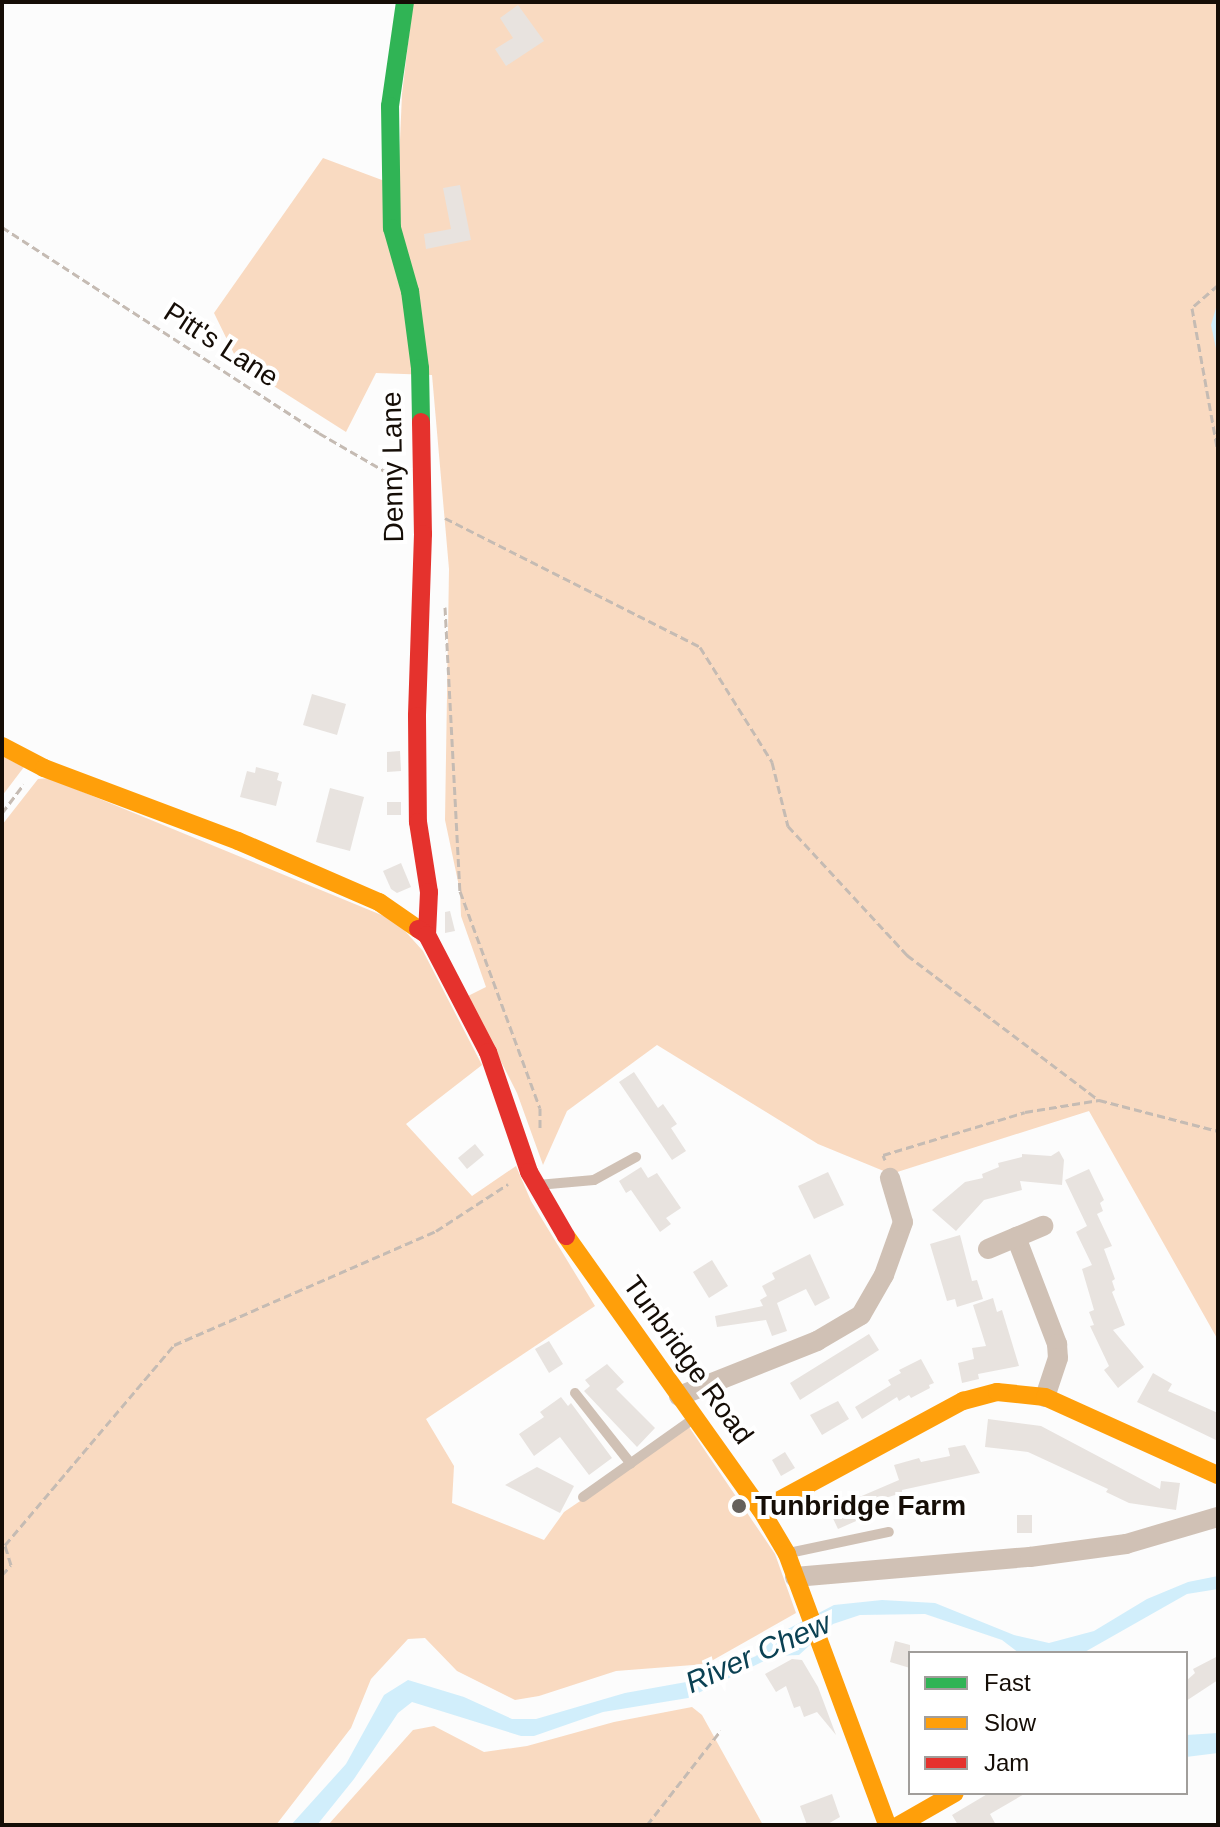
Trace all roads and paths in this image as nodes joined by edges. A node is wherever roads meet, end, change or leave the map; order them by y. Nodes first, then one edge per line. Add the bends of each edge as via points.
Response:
1 (405, 2) edge
2 (2, 227) edge
3 (1218, 285) edge
4 (1218, 452) edge
5 (421, 493) junction
6 (440, 516) dead end
7 (444, 594) dead end
8 (2, 746) edge
9 (38, 765) junction
10 (2, 813) edge
11 (427, 935) junction
12 (1099, 1100) junction
13 (1218, 1131) edge
14 (540, 1136) dead end
15 (636, 1157) dead end
16 (532, 1178) junction
17 (890, 1178) joint
18 (1043, 1226) dead end
19 (1016, 1237) junction
20 (988, 1249) dead end
21 (575, 1393) dead end
22 (679, 1396) junction
23 (1045, 1397) junction
24 (695, 1418) junction
25 (631, 1464) junction
26 (1218, 1475) edge
27 (583, 1497) dead end
28 (761, 1510) junction
29 (1218, 1517) edge
30 (889, 1532) dead end
31 (787, 1554) junction
32 (2, 1575) edge
33 (795, 1577) junction
34 (721, 1730) dead end
35 (952, 1795) edge
36 (647, 1825) edge
37 (887, 1825) edge
38 (899, 1825) edge

1 - 5 street, Denny Lane via 390,106 392,228 410,291 420,368
2 - 5 path, Pitt's Lane via 319,433
3 - 4 path via 1192,308
5 - 11 street, Denny Lane via 417,807 429,892
6 - 12 path via 700,647 772,762 788,826 907,955
7 - 14 path via 460,891 540,1108
8 - 9 street
9 - 10 path
9 - 11 street via 238,841 379,902
11 - 16 street, Tunbridge Road via 488,1052
12 - 13 path
12 - 17 path via 1025,1112 883,1155
15 - 16 lane via 594,1180
16 - 22 street, Tunbridge Road via 586,1267
16 - 32 path via 436,1231 174,1345 5,1545 11,1565
17 - 22 street via 903,1222 884,1275 861,1315 817,1341
18 - 19 street
19 - 20 street
19 - 23 street via 1057,1344 1058,1358
21 - 25 lane
22 - 24 street, Tunbridge Road
23 - 26 street
23 - 28 street via 997,1392 963,1401
24 - 25 lane
24 - 28 street, Tunbridge Road
25 - 27 lane
28 - 31 street, Tunbridge Road
29 - 33 street via 1126,1544
30 - 31 lane
31 - 33 street, Tunbridge Road
33 - 37 street, Tunbridge Road
34 - 36 path
35 - 38 street

